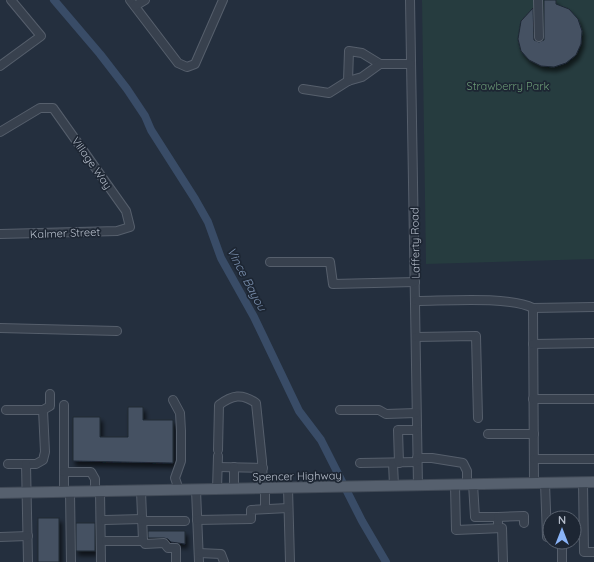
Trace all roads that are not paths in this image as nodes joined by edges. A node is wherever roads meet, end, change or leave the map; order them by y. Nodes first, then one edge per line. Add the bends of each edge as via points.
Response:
1 (10, 0) edge
2 (145, 0) edge
3 (223, 0) edge
4 (410, 0) edge
5 (538, 0) edge
6 (133, 3) edge
7 (538, 37) dead end
8 (380, 64) junction
9 (411, 64) junction
10 (0, 66) edge
11 (348, 81) junction
12 (303, 89) dead end
13 (0, 132) edge
14 (130, 227) joint
15 (0, 234) edge
16 (270, 262) dead end
17 (415, 282) junction
18 (416, 301) junction
19 (594, 307) edge
20 (533, 308) junction
21 (0, 328) edge
22 (117, 331) dead end
23 (416, 337) junction
24 (594, 343) edge
25 (533, 344) junction
26 (50, 394) dead end
27 (533, 399) junction
28 (594, 399) edge
29 (173, 400) dead end
30 (64, 405) dead end
31 (6, 410) dead end
32 (43, 410) junction
33 (340, 410) dead end
34 (416, 413) junction
35 (478, 418) dead end
36 (417, 430) junction
37 (488, 434) dead end
38 (534, 434) junction
39 (534, 459) junction
40 (594, 459) edge
41 (417, 460) junction
42 (360, 463) dead end
43 (396, 463) junction
44 (8, 464) dead end
45 (26, 464) junction
46 (218, 467) junction
47 (234, 467) junction
48 (262, 468) junction
49 (64, 472) junction
50 (594, 482) edge
51 (545, 483) junction
52 (583, 483) junction
53 (534, 484) junction
54 (455, 485) junction
55 (470, 485) junction
56 (394, 486) junction
57 (418, 486) junction
58 (264, 488) junction
59 (288, 488) junction
60 (217, 489) junction
61 (234, 489) junction
62 (179, 490) junction
63 (196, 490) junction
64 (98, 491) junction
65 (141, 491) junction
66 (67, 492) junction
67 (0, 493) edge
68 (26, 493) junction
69 (288, 508) junction
70 (265, 509) junction
71 (546, 510) edge
72 (498, 516) junction
73 (105, 520) dead end
74 (142, 520) junction
75 (197, 520) junction
76 (185, 521) dead end
77 (524, 523) dead end
78 (498, 528) junction
79 (28, 536) junction
80 (0, 537) edge
81 (106, 541) dead end
82 (143, 541) junction
83 (562, 550) edge
84 (594, 552) edge
85 (198, 553) junction
86 (28, 562) edge
87 (71, 562) edge
88 (101, 562) edge
89 (176, 562) edge
90 (199, 562) edge
91 (224, 562) edge
92 (290, 562) edge
93 (503, 562) edge
94 (562, 562) edge

1 - 10 street via 41,36
2 - 6 street
3 - 6 street via 195,64 187,67 178,63
4 - 9 street, Lafferty Road
5 - 7 street
8 - 9 street
8 - 11 street via 362,77
8 - 11 street via 362,53 349,51
9 - 17 street, Lafferty Road
11 - 12 street via 329,92
13 - 14 street, Village Way via 45,106 53,108 126,211
14 - 15 street, Kalmer Street via 117,231
16 - 17 street via 330,262 333,284
17 - 18 street, Lafferty Road
18 - 20 street via 502,301 517,302
18 - 23 street, Lafferty Road
19 - 20 street
20 - 25 street
21 - 22 street
23 - 34 street, Lafferty Road
23 - 35 street via 476,336
24 - 25 street
25 - 27 street
26 - 32 street via 50,406
27 - 28 street
27 - 38 street
29 - 62 street via 180,413 181,462 175,478
30 - 49 street
31 - 32 street
32 - 45 street via 43,460 36,464
33 - 34 street via 379,410 386,414
34 - 36 street, Lafferty Road
36 - 41 street, Lafferty Road
36 - 43 street via 398,430
37 - 38 street
38 - 39 street
39 - 40 street
39 - 53 street
41 - 43 street
41 - 55 street via 463,463
41 - 57 street, Lafferty Road
42 - 43 street
43 - 56 street
44 - 45 street
45 - 68 street
46 - 47 street
46 - 48 street via 219,405 231,396 248,397 256,403
46 - 60 street
47 - 48 street
47 - 61 street
48 - 58 street
49 - 64 street via 91,472
49 - 66 street
50 - 52 main road, Spencer Highway
51 - 52 main road, Spencer Highway
51 - 53 main road, Spencer Highway
51 - 71 street
52 - 84 street via 584,552
53 - 55 main road, Spencer Highway
54 - 55 main road, Spencer Highway
54 - 57 main road, Spencer Highway
54 - 78 street via 456,530
55 - 72 street via 475,517
56 - 57 main road, Spencer Highway
56 - 59 main road, Spencer Highway
58 - 59 main road, Spencer Highway
58 - 61 main road, Spencer Highway
58 - 70 street
59 - 69 street
60 - 61 main road, Spencer Highway
60 - 63 main road, Spencer Highway
62 - 63 main road, Spencer Highway
62 - 65 main road, Spencer Highway
63 - 75 street
64 - 65 main road, Spencer Highway
64 - 66 main road, Spencer Highway
64 - 88 street
65 - 74 street
66 - 68 main road, Spencer Highway
66 - 87 street
67 - 68 main road, Spencer Highway
68 - 79 street
69 - 70 street
69 - 92 street
70 - 75 street via 251,510 252,519
72 - 77 street via 524,516
72 - 78 street
73 - 74 street
74 - 76 street
74 - 82 street
75 - 85 street
78 - 93 street via 502,528
79 - 80 street
79 - 86 street
81 - 82 street
82 - 89 street via 145,544 164,544 168,548 176,548
83 - 94 street
85 - 90 street
85 - 91 street via 221,554

